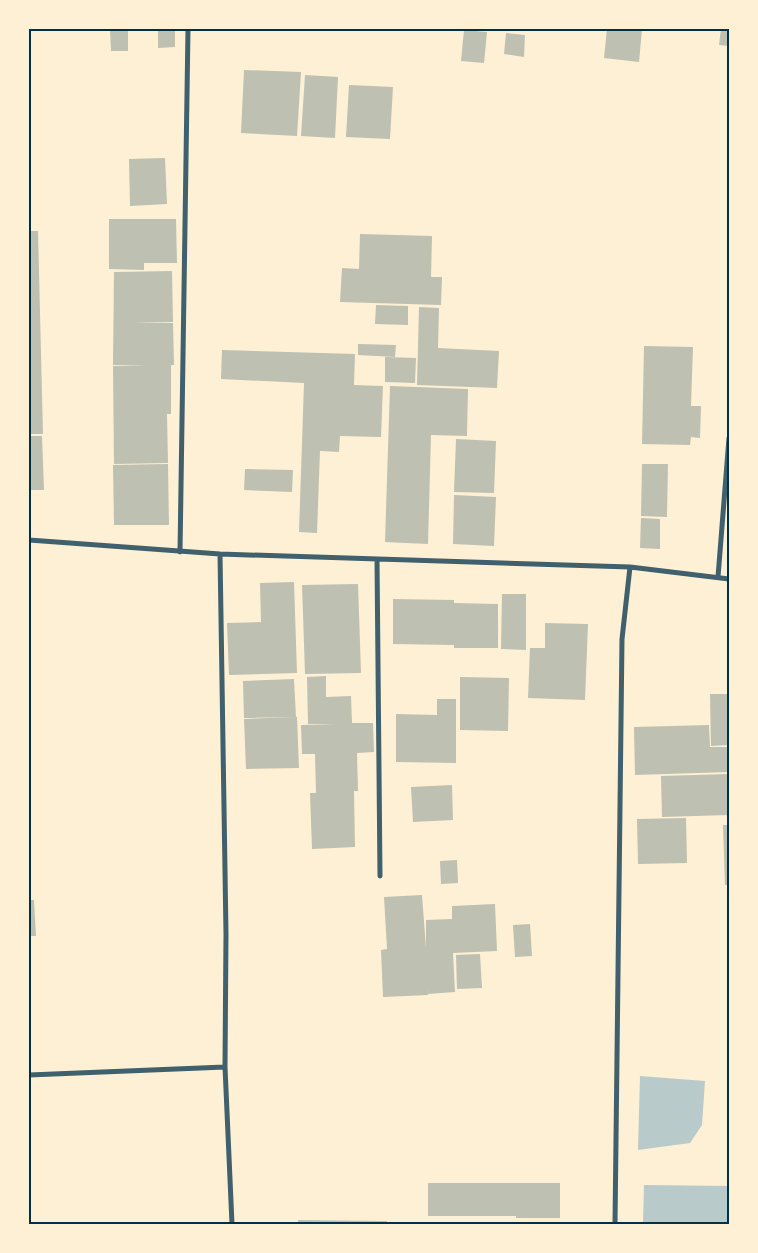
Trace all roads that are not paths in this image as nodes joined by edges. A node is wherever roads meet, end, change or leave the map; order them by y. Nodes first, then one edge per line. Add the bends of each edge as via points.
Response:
1 (188, 29) edge
2 (729, 438) edge
3 (29, 540) edge
4 (180, 552) junction
5 (220, 554) junction
6 (377, 559) junction
7 (630, 567) junction
8 (718, 577) junction
9 (729, 579) edge
10 (380, 876) dead end
11 (225, 1067) junction
12 (29, 1075) edge
13 (232, 1224) edge
14 (616, 1224) edge

1 - 4 street
2 - 8 street
3 - 4 street
4 - 5 street
5 - 6 street
5 - 11 street
6 - 7 street
6 - 10 street
7 - 8 street
7 - 14 street via 622,639
8 - 9 street
11 - 12 street
11 - 13 street

